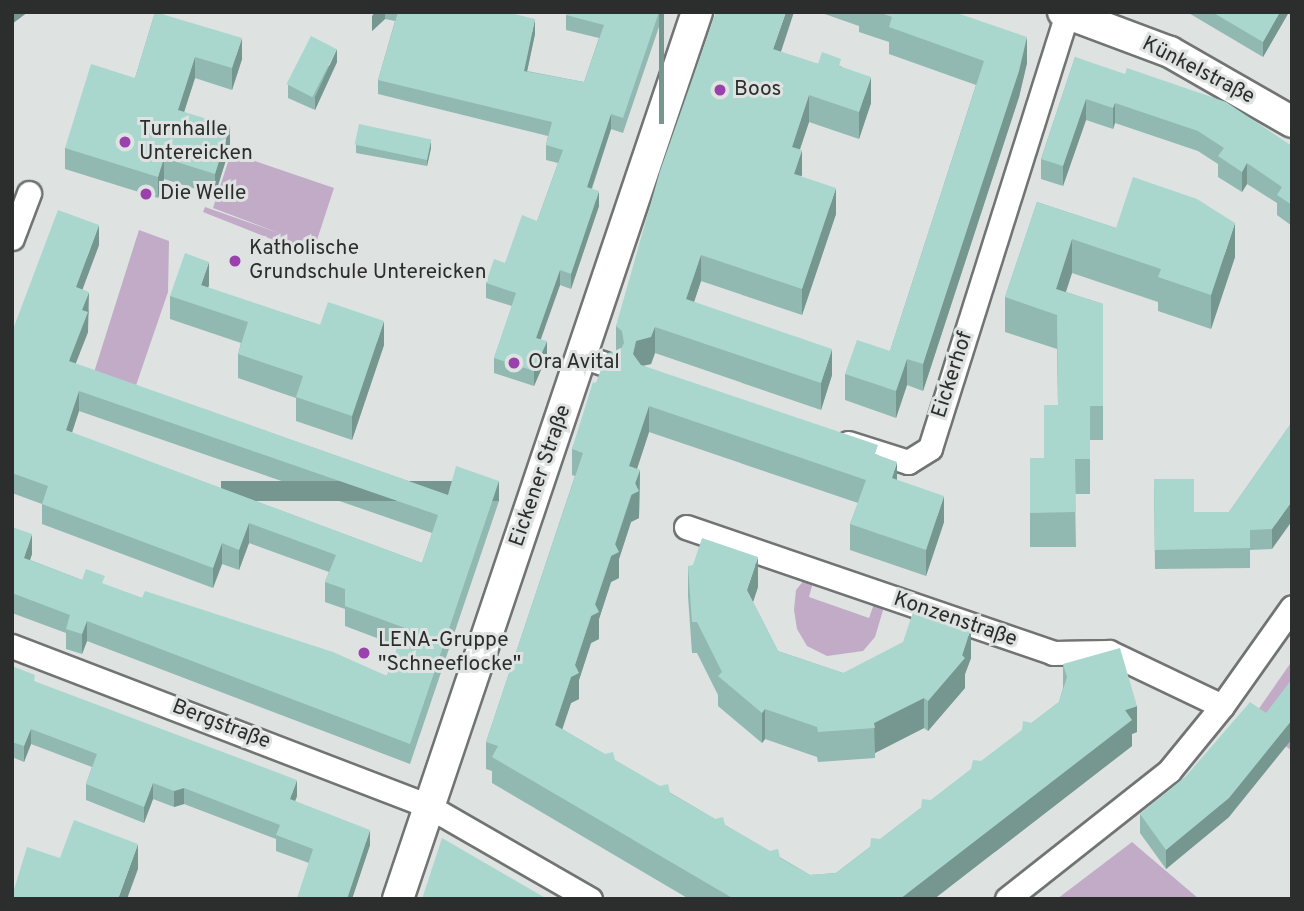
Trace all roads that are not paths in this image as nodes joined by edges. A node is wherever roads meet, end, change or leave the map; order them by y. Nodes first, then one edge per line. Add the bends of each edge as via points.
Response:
1 (697, 12) edge
2 (1065, 13) edge
3 (1292, 122) edge
4 (29, 193) dead end
5 (12, 238) edge
6 (582, 356) junction
7 (611, 366) edge
8 (830, 436) edge
9 (686, 527) dead end
10 (1292, 607) edge
11 (12, 646) edge
12 (1222, 706) junction
13 (428, 806) junction
14 (398, 899) edge
15 (590, 899) edge
16 (1007, 899) edge

1 - 6 street, Eickener Straße
2 - 3 street, Künkelstraße via 1170,52
2 - 8 street, Eickerhof via 930,448 908,462
4 - 5 street
6 - 7 street
6 - 13 street, Eickener Straße
9 - 12 street, Konzenstraße via 1054,653 1109,652
10 - 12 street
11 - 13 street, Bergstraße
12 - 16 street via 1169,771
13 - 14 street, Eickener Straße
13 - 15 street, Bergstraße

